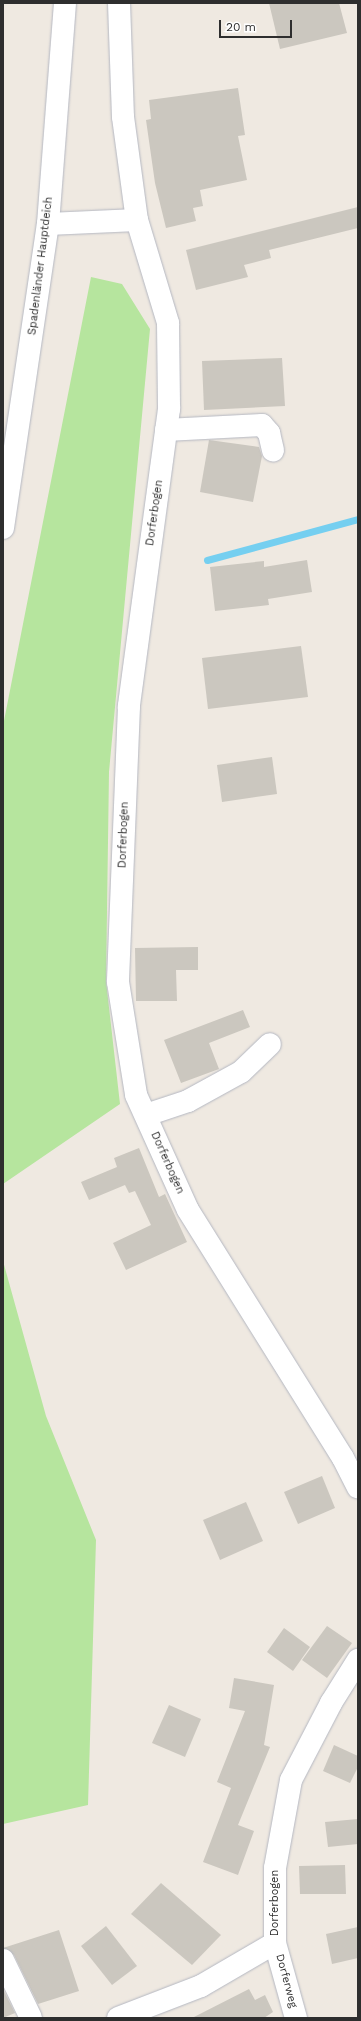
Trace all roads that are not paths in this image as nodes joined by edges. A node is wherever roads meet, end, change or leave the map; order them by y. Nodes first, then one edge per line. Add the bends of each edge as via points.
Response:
1 (65, 3) edge
2 (119, 3) edge
3 (137, 220) junction
4 (48, 224) junction
5 (166, 430) junction
6 (273, 451) dead end
7 (3, 528) edge
8 (270, 1044) dead end
9 (146, 1115) junction
10 (358, 1487) edge
11 (358, 1660) edge
12 (275, 1943) junction
13 (3, 1960) edge
14 (31, 2018) edge
15 (118, 2018) edge
16 (296, 2018) edge

1 - 4 street, Spadenländer Hauptdeich
2 - 3 street, Dorferbogen via 123,117
3 - 4 street
3 - 5 street, Dorferbogen via 168,323 169,409
4 - 7 street, Spadenländer Hauptdeich
5 - 6 street via 262,426 269,433
5 - 9 street, Dorferbogen via 129,706 118,982 136,1095
8 - 9 street via 241,1072 188,1101
9 - 10 street, Dorferbogen via 188,1210 343,1458
11 - 12 street, Dorferbogen via 331,1703 291,1780 274,1868
12 - 15 street, Dorferbogen via 201,1986
12 - 16 street, Dorferweg
13 - 14 street

